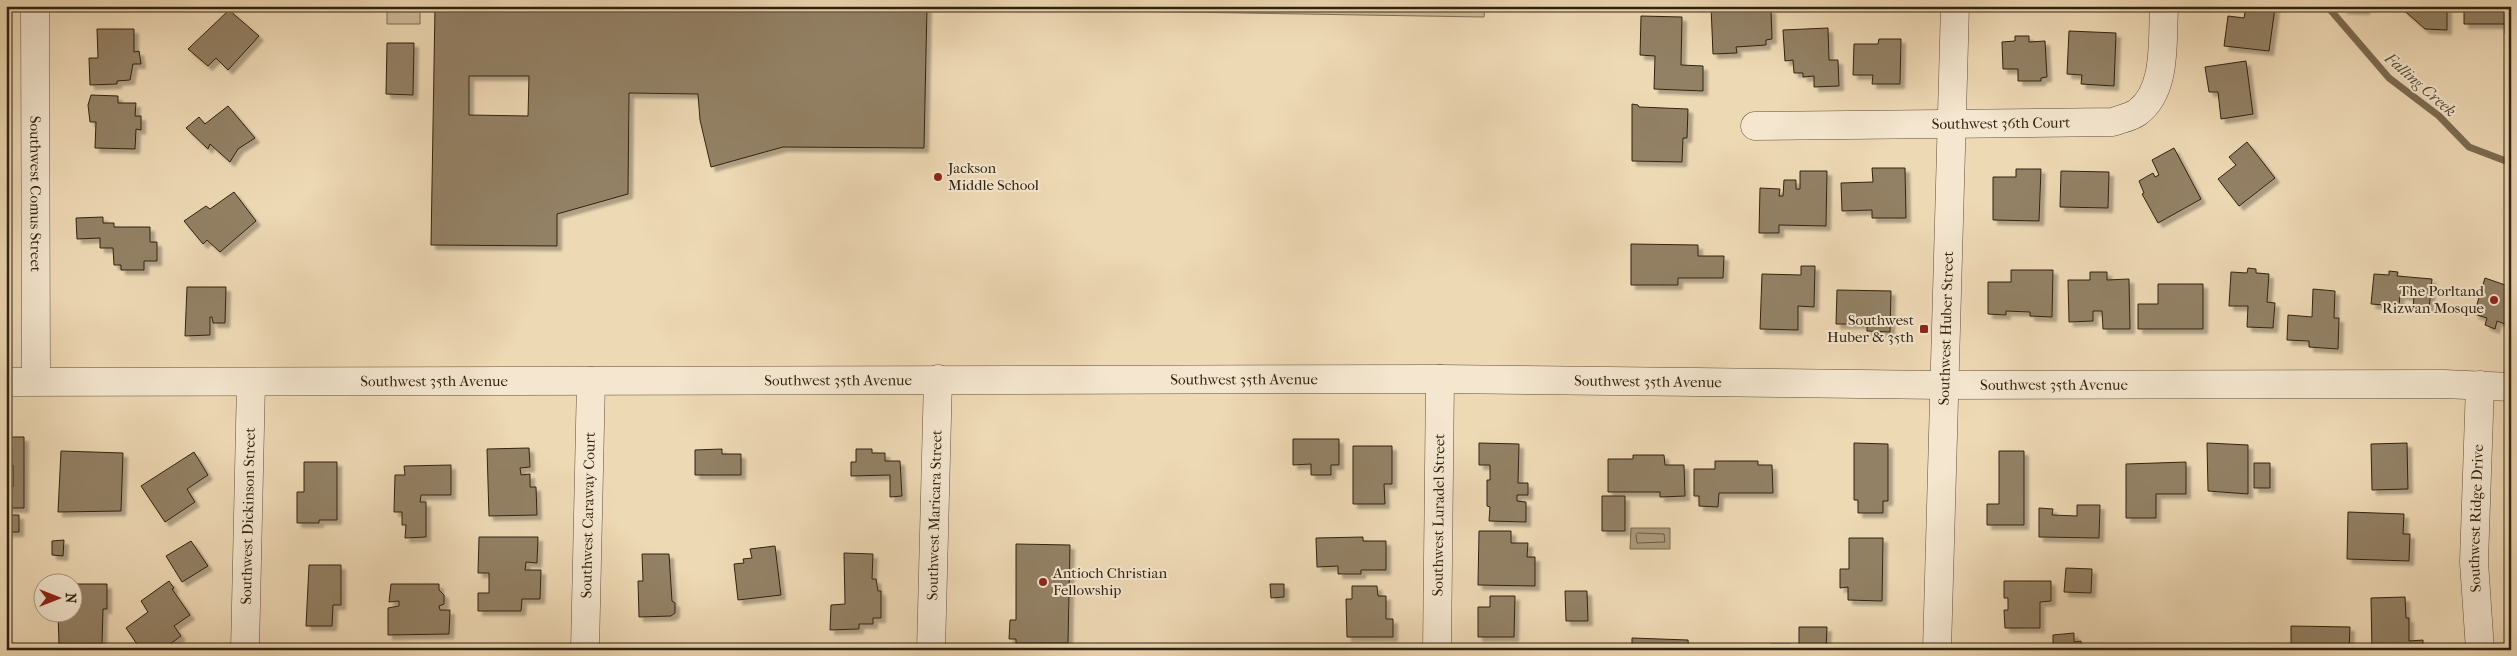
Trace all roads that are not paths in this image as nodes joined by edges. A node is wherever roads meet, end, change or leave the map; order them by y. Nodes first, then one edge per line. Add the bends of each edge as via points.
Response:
1 (35, 6) edge
2 (1955, 6) edge
3 (2164, 10) dead end
4 (1951, 123) junction
5 (1755, 126) dead end
6 (938, 379) junction
7 (1440, 379) junction
8 (591, 381) junction
9 (6, 382) edge
10 (36, 382) junction
11 (251, 382) junction
12 (1943, 385) junction
13 (2480, 385) junction
14 (2511, 387) edge
15 (245, 650) edge
16 (585, 650) edge
17 (932, 650) edge
18 (1437, 650) edge
19 (1937, 650) edge
20 (2480, 650) edge

1 - 10 street, Southwest Comus Street
2 - 4 street, Southwest Huber Street
3 - 4 street, Southwest 36th Court via 2155,91 2138,112 2113,122
4 - 5 street, Southwest 36th Court
4 - 12 street, Southwest Huber Street
6 - 7 street, Southwest 35th Avenue
6 - 8 street, Southwest 35th Avenue
6 - 17 street, Southwest Maricara Street
7 - 12 street, Southwest 35th Avenue
7 - 18 street, Southwest Luradel Street
8 - 11 street, Southwest 35th Avenue
8 - 16 street, Southwest Caraway Court
9 - 10 street, Southwest 35th Avenue
10 - 11 street, Southwest 35th Avenue
11 - 15 street, Southwest Dickinson Street
12 - 13 street, Southwest 35th Avenue
12 - 19 street, Southwest Huber Street
13 - 14 street, Southwest 35th Avenue
13 - 20 street, Southwest Ridge Drive via 2474,562

